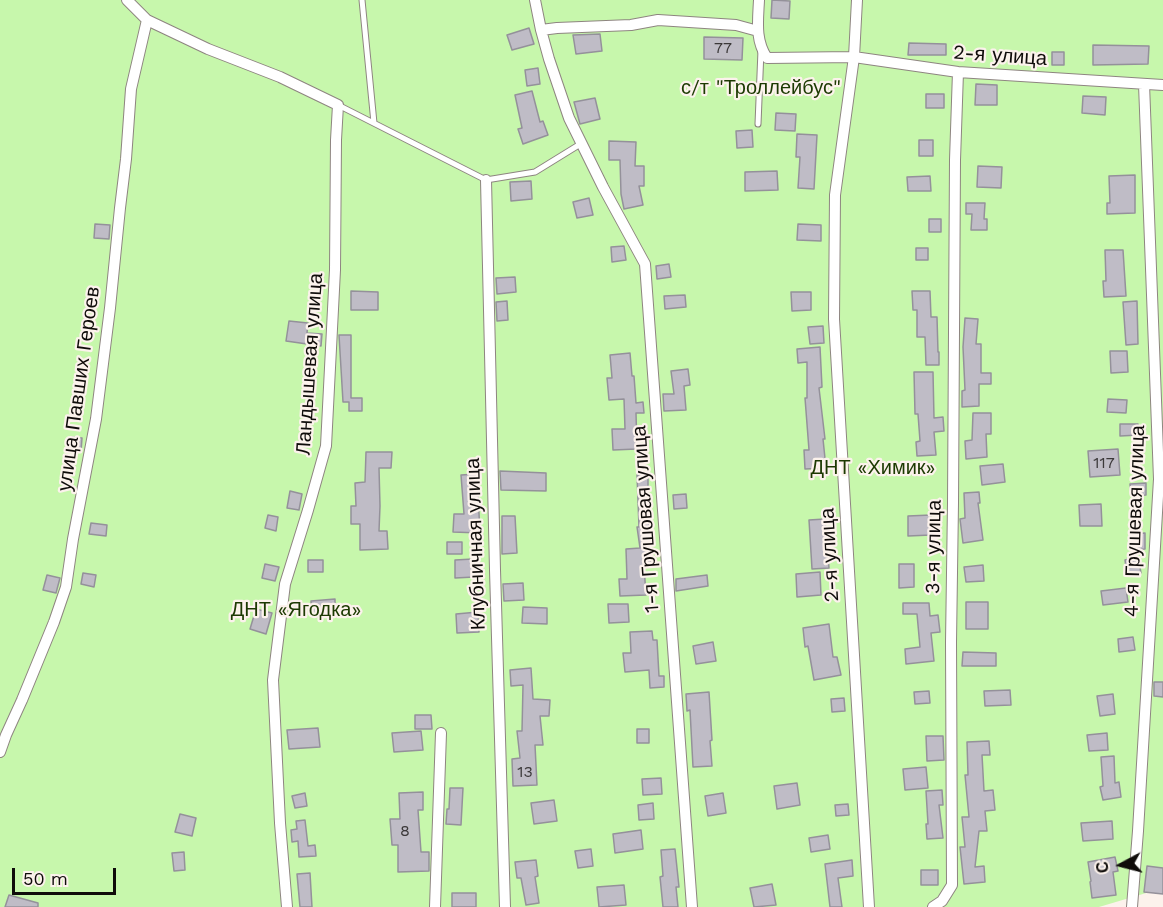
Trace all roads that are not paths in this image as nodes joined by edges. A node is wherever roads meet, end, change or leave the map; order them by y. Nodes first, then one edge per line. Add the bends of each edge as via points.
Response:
1 (127, 0) edge
2 (362, 0) edge
3 (536, 0) edge
4 (759, 0) edge
5 (857, 0) edge
6 (147, 20) junction
7 (541, 30) junction
8 (758, 31) junction
9 (761, 49) junction
10 (854, 57) junction
11 (958, 72) junction
12 (1144, 84) junction
13 (1163, 85) edge
14 (338, 105) junction
15 (374, 123) junction
16 (758, 124) dead end
17 (582, 143) junction
18 (486, 180) junction
19 (1161, 479) edge
20 (441, 733) dead end
21 (0, 752) edge
22 (287, 907) edge
23 (435, 907) edge
24 (505, 907) edge
25 (692, 907) edge
26 (869, 907) edge
27 (933, 907) edge
28 (1132, 907) edge

1 - 6 street
2 - 15 lane
3 - 7 street, 1-я Грушовая улица
4 - 8 street
5 - 10 street, 2-я улица
6 - 14 street
6 - 21 street, улица Павших Героев via 131,89 96,418 66,587
7 - 8 street via 658,20 736,25
7 - 17 street, 1-я Грушовая улица via 569,118
8 - 9 street
9 - 10 street, 2-я улица via 767,58
9 - 16 lane
10 - 11 street, 2-я улица
10 - 26 street, 2-я улица via 835,195 834,319
11 - 12 street, 2-я улица
11 - 27 street, 3-я улица via 952,885
12 - 13 street
12 - 19 street, 4-я Грушевая улица
14 - 15 lane
14 - 22 street, Ландышевая улица via 326,446 285,584 273,680
15 - 18 lane
17 - 18 lane via 535,172
17 - 25 street, 1-я Грушовая улица via 645,264
18 - 24 street, Клубничная улица
19 - 28 street, 4-я Грушевая улица
20 - 23 street

